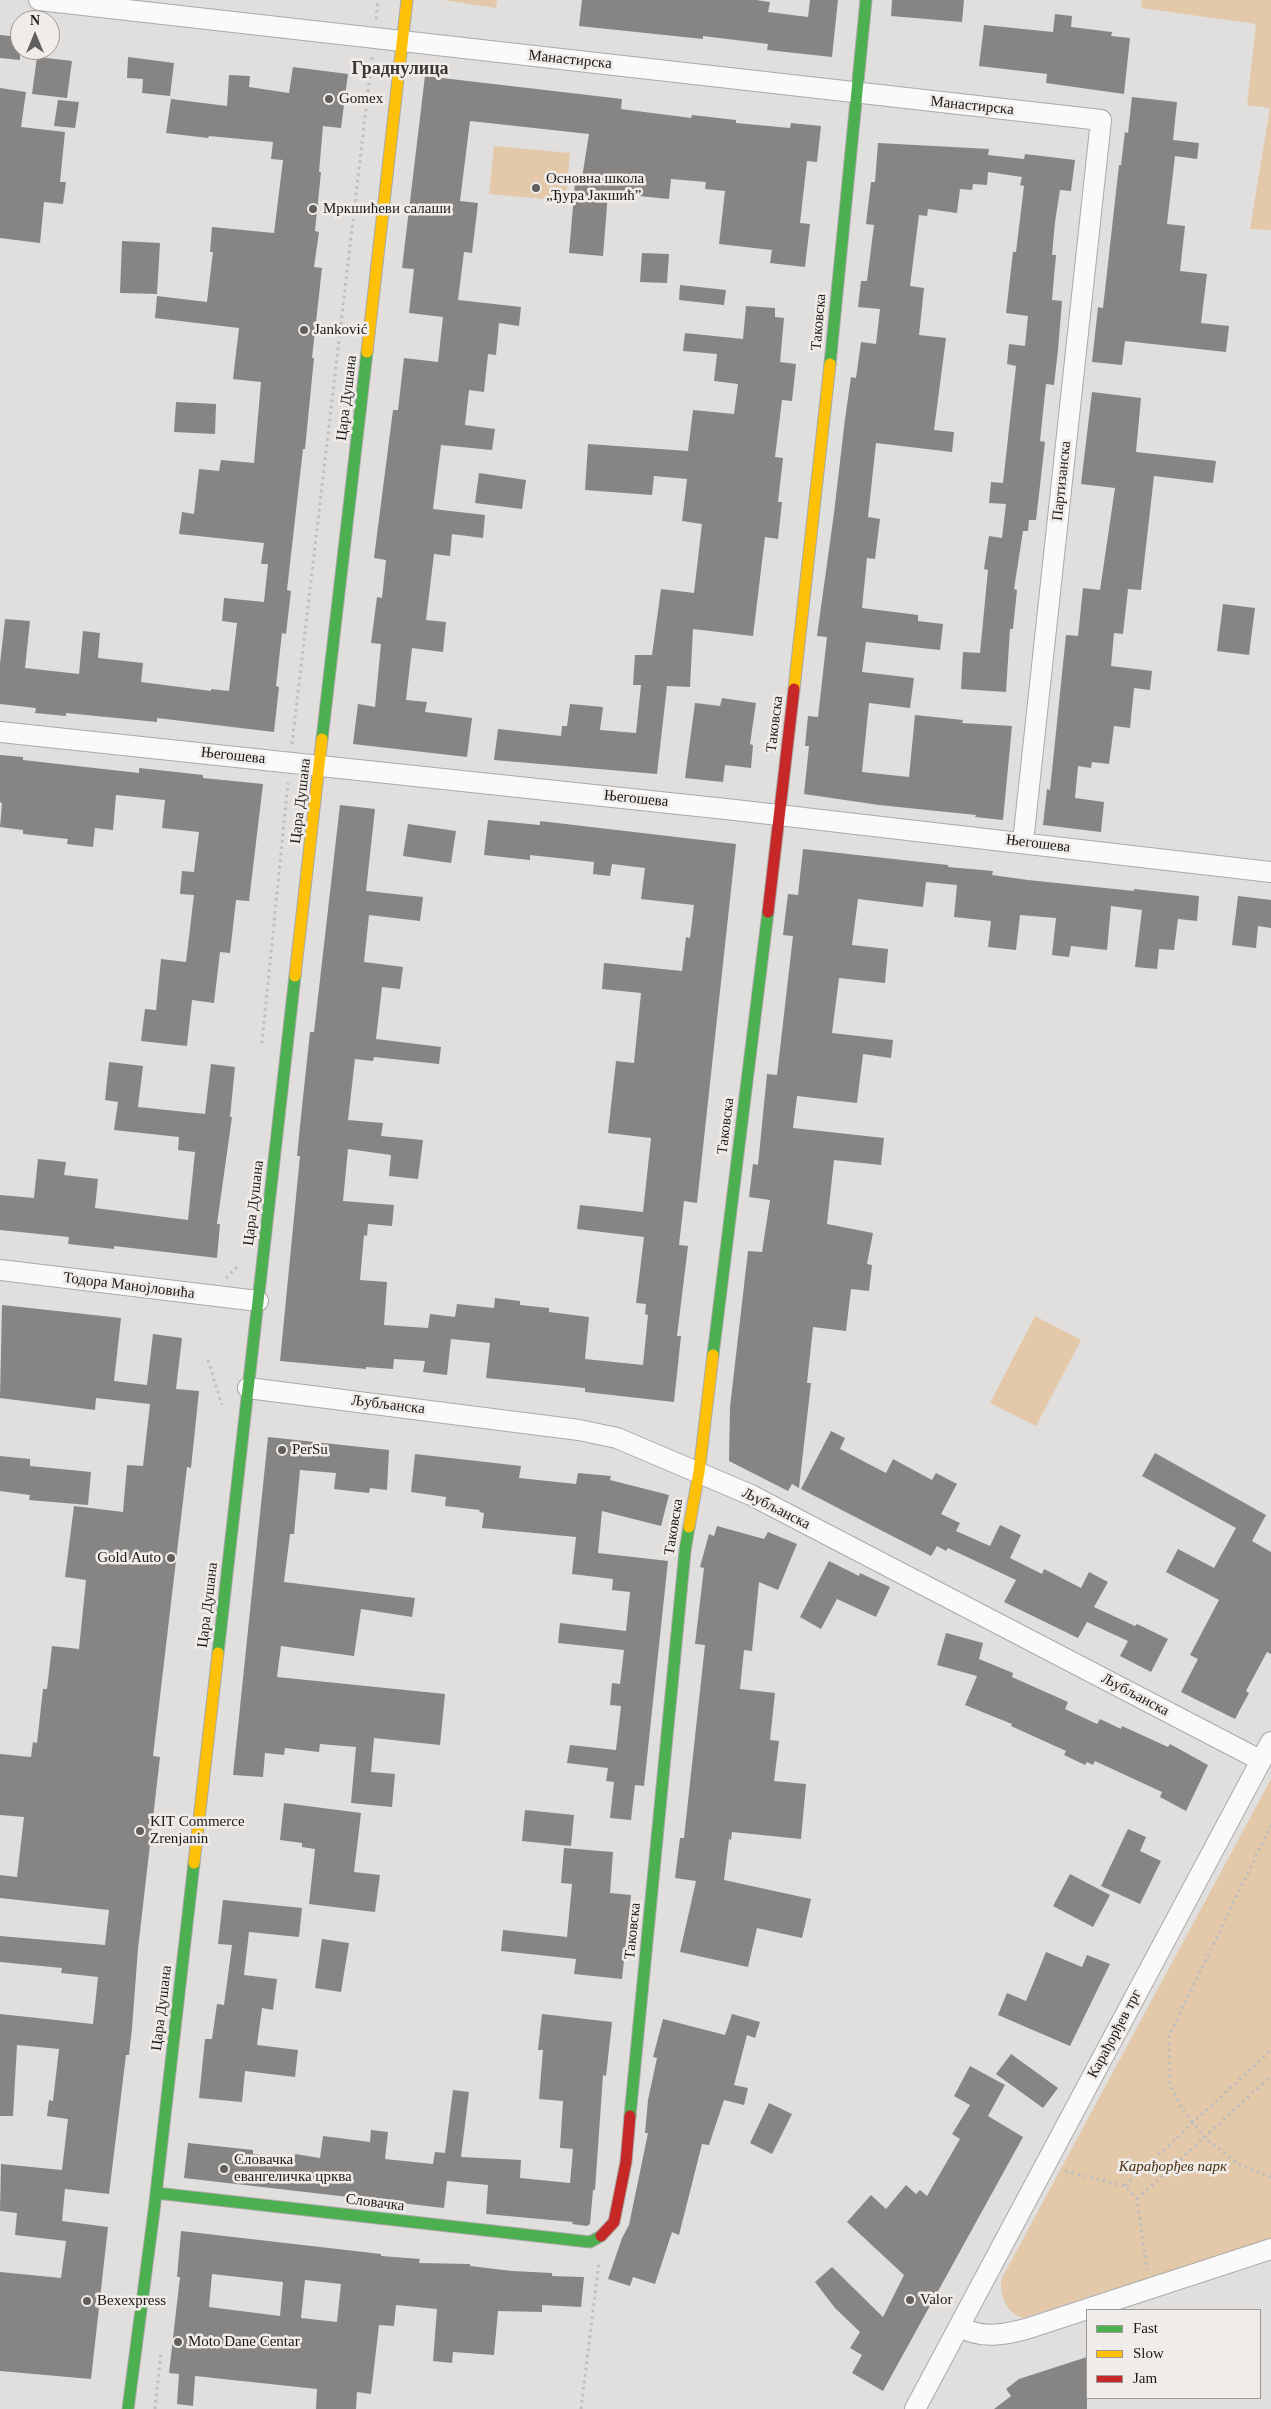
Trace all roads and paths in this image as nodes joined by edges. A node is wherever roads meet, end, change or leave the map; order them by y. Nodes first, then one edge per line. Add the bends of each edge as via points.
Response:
1 (39, 0) edge
2 (378, 0) edge
3 (407, 0) edge
4 (866, 0) edge
5 (374, 38) junction
6 (403, 41) junction
7 (856, 93) junction
8 (1101, 120) joint
9 (0, 732) edge
10 (290, 762) junction
11 (320, 765) junction
12 (780, 815) junction
13 (1023, 842) junction
14 (1271, 872) edge
15 (261, 1050) dead end
16 (241, 1262) dead end
17 (0, 1270) edge
18 (223, 1281) dead end
19 (258, 1301) junction
20 (248, 1388) junction
21 (699, 1472) junction
22 (1271, 1742) edge
23 (1260, 1760) junction
24 (1271, 1825) edge
25 (1271, 2050) edge
26 (1271, 2076) edge
27 (1192, 2124) junction
28 (1206, 2139) junction
29 (1045, 2166) junction
30 (1271, 2177) edge
31 (1125, 2186) junction
32 (156, 2193) junction
33 (1138, 2199) junction
34 (594, 2240) junction
35 (1271, 2249) edge
36 (1150, 2288) junction
37 (960, 2328) junction
38 (128, 2409) edge
39 (581, 2409) edge
40 (915, 2409) edge

1 - 5 street, Манастирска
2 - 5 path
3 - 6 street, Цара Душана
4 - 7 street, Таковска
5 - 6 street, Манастирска
5 - 10 path
6 - 7 street, Манастирска
6 - 11 street, Цара Душана
7 - 8 street, Манастирска
7 - 12 street, Таковска via 822,450
8 - 13 street, Партизанска
9 - 10 street, Његошева
10 - 11 street, Његошева
10 - 15 path
11 - 12 street, Његошева
11 - 19 street, Цара Душана
12 - 13 street, Његошева
12 - 21 street, Таковска
13 - 14 street, Његошева
16 - 18 path
17 - 19 street, Тодора Манојловића
19 - 20 street, Цара Душана
20 - 21 street, Љубљанска via 579,1430 617,1438
20 - 32 street, Цара Душана
21 - 23 street, Љубљанска via 751,1495
21 - 34 street, Таковска via 685,1551 626,2162 614,2222 606,2233
22 - 23 street, Карађорђев трг
23 - 29 street, Карађорђев трг
24 - 27 path via 1169,2036 1170,2085
25 - 27 path
26 - 28 path
27 - 28 path
27 - 31 path
28 - 30 path via 1240,2165
28 - 33 path
29 - 31 path
29 - 37 street, Карађорђев трг
31 - 33 path
32 - 34 street, Словачка
32 - 38 street, Цара Душана
33 - 36 path
34 - 39 path via 599,2259
35 - 36 street
36 - 37 street via 1008,2334 972,2334
37 - 40 street, Карађорђев трг

